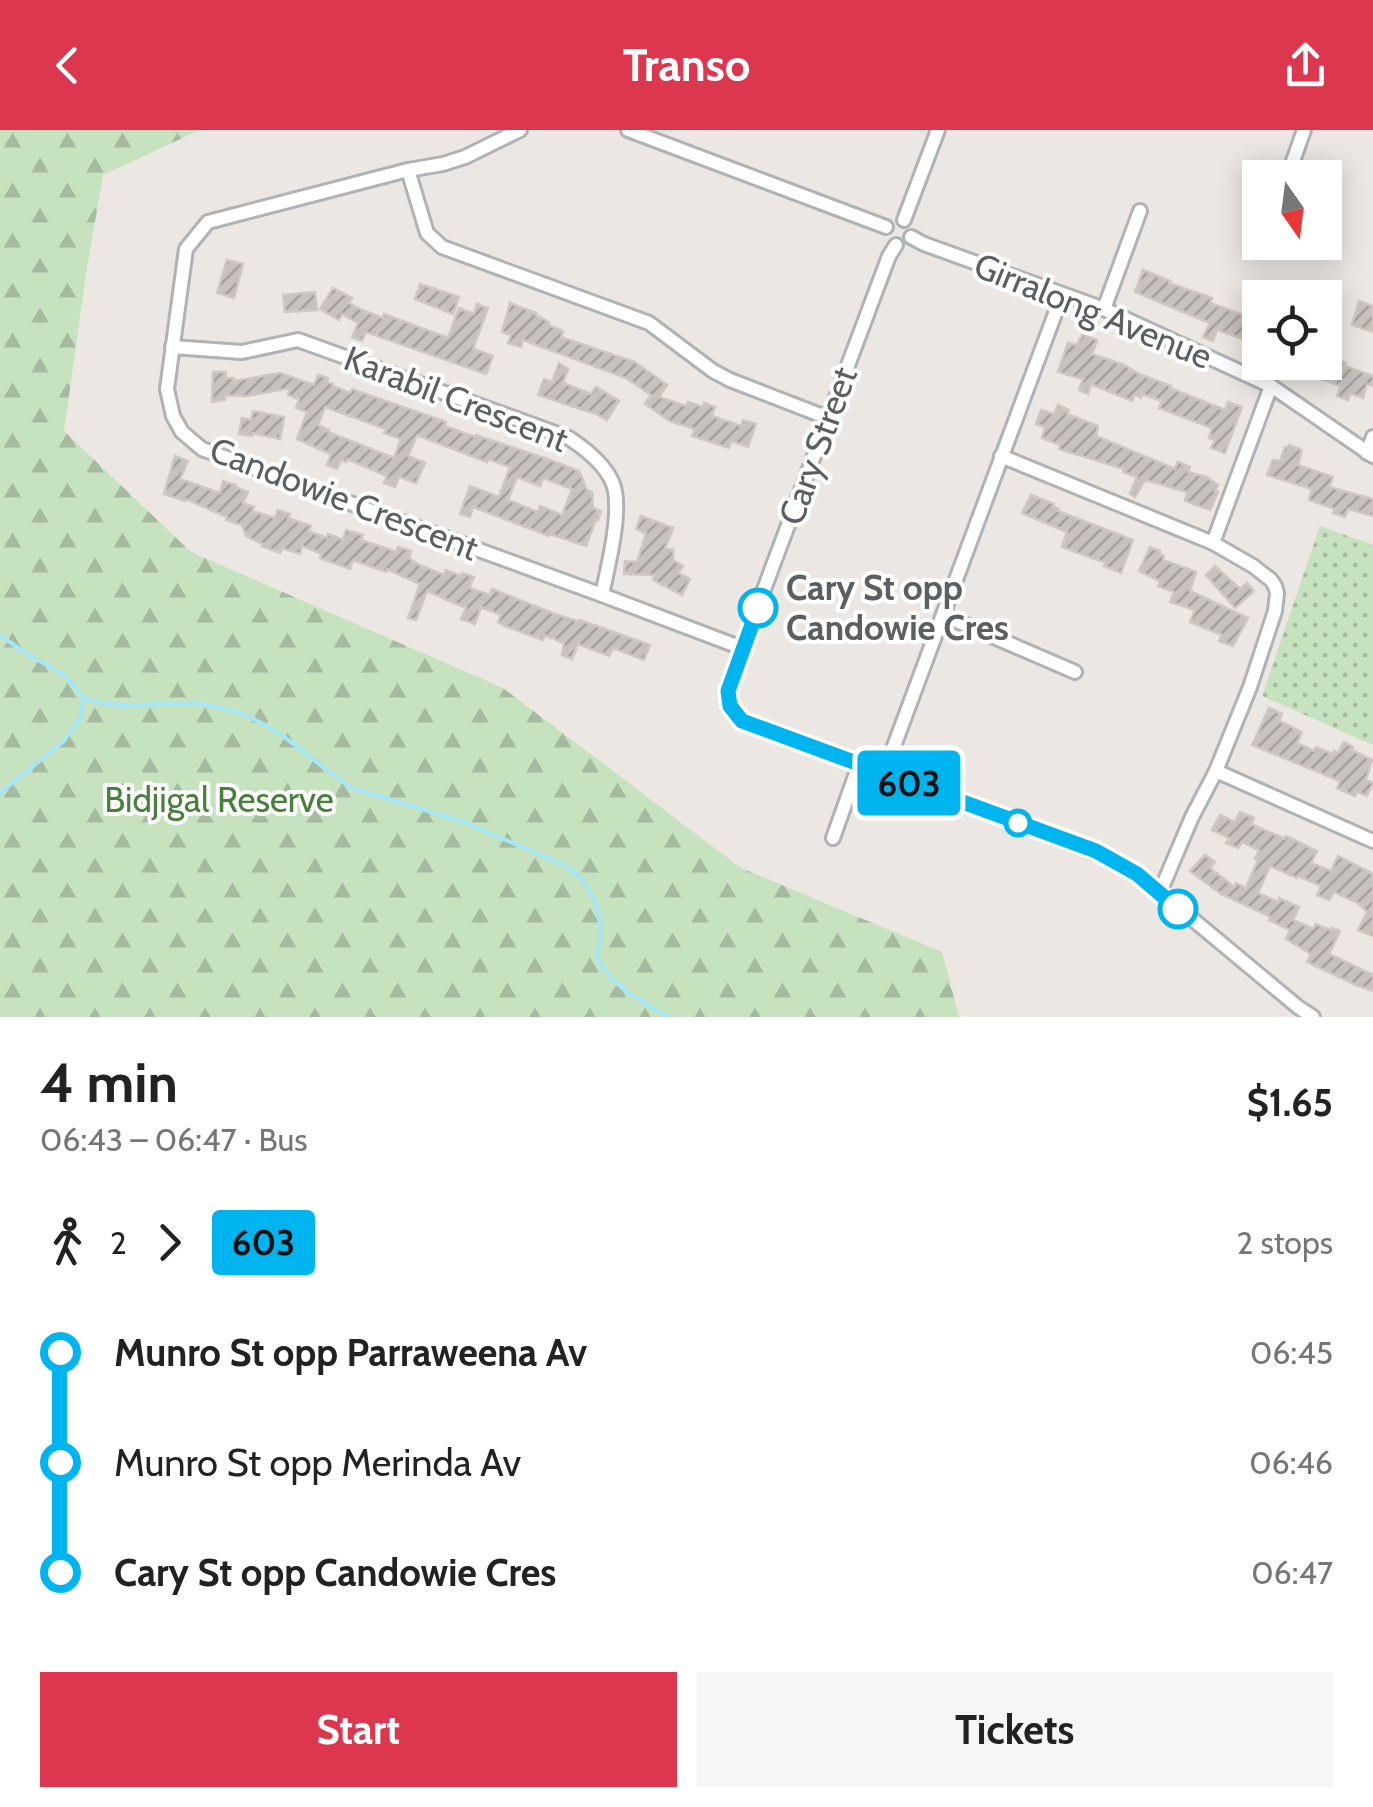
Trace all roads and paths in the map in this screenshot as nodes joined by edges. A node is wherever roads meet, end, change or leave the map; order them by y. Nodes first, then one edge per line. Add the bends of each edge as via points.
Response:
1 (520, 130) edge
2 (628, 130) edge
3 (938, 130) edge
4 (1304, 130) edge
5 (1294, 160) edge
6 (408, 170) junction
7 (1140, 211) dead end
8 (904, 220) junction
9 (886, 227) junction
10 (911, 237) junction
11 (896, 246) junction
12 (1062, 295) junction
13 (1104, 310) junction
14 (172, 347) junction
15 (1271, 386) junction
16 (828, 418) junction
17 (1373, 436) edge
18 (1370, 454) edge
19 (1001, 456) junction
20 (1213, 543) junction
21 (602, 594) junction
22 (943, 616) junction
23 (742, 648) junction
24 (1075, 672) dead end
25 (859, 765) junction
26 (1216, 772) junction
27 (884, 773) junction
28 (833, 838) dead end
29 (1373, 842) edge
30 (1160, 892) junction
31 (1313, 1017) edge

1 - 6 street, Candowie Crescent via 465,157
2 - 9 street
3 - 8 street
4 - 5 street
6 - 14 street, Candowie Crescent via 208,222 186,249
6 - 16 street via 427,233 442,247 649,323 713,371
7 - 13 street
8 - 9 street
8 - 10 street
9 - 11 street
10 - 11 street
10 - 12 street, Girralong Avenue
11 - 16 street, Cary Street
12 - 13 street, Girralong Avenue
12 - 19 street
13 - 15 street, Girralong Avenue
14 - 21 street, Candowie Crescent via 167,389 173,416 202,450
14 - 21 street, Karabil Crescent via 242,352 298,340 569,438 594,454 615,489
15 - 18 street, Girralong Avenue
15 - 20 street
16 - 23 street, Cary Street
17 - 18 street
19 - 20 street
19 - 22 street
20 - 26 street via 1272,580 1277,593 1266,641
21 - 23 street, Candowie Crescent
22 - 24 street
22 - 27 street
23 - 25 street, Cary Street via 728,691 737,716
25 - 27 street, Cary Street
25 - 28 street
26 - 29 street
26 - 30 street
27 - 30 street, Cary Street via 1096,851
30 - 31 street, Cary Street

